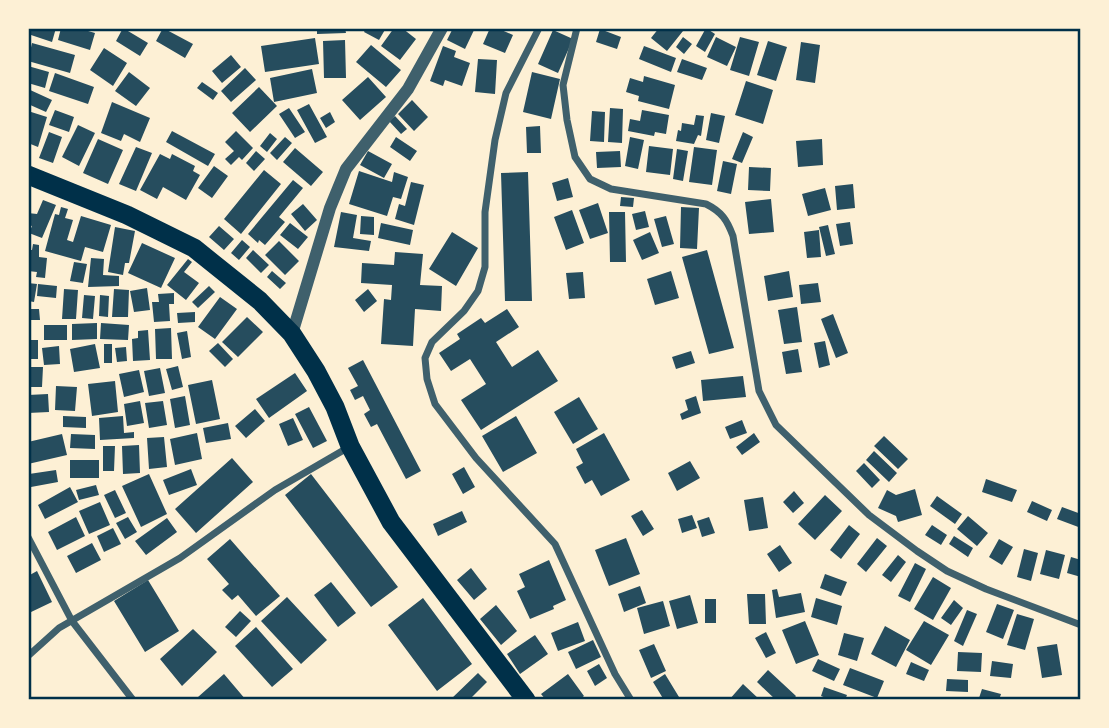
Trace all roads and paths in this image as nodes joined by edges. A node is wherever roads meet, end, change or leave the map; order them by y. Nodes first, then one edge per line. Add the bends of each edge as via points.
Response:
1 (442, 28) edge
2 (540, 28) edge
3 (577, 28) edge
4 (28, 175) edge
5 (292, 334) junction
6 (350, 446) junction
7 (28, 537) edge
8 (72, 621) junction
9 (1081, 625) edge
10 (28, 656) edge
11 (133, 700) edge
12 (526, 700) edge
13 (631, 700) edge

1 - 5 street via 408,89 346,169
2 - 13 street via 506,93 495,141 485,212 485,267 478,291 432,342 425,358 427,379 435,404 476,458 555,544
3 - 9 street via 563,85 575,157 590,179 611,189 706,204 727,220 760,391 776,425 869,515 947,571
4 - 5 highway via 194,248 260,301
5 - 6 highway via 335,407
6 - 8 street via 275,489 180,558
6 - 12 highway via 391,522
7 - 8 street
8 - 10 street
8 - 11 street

